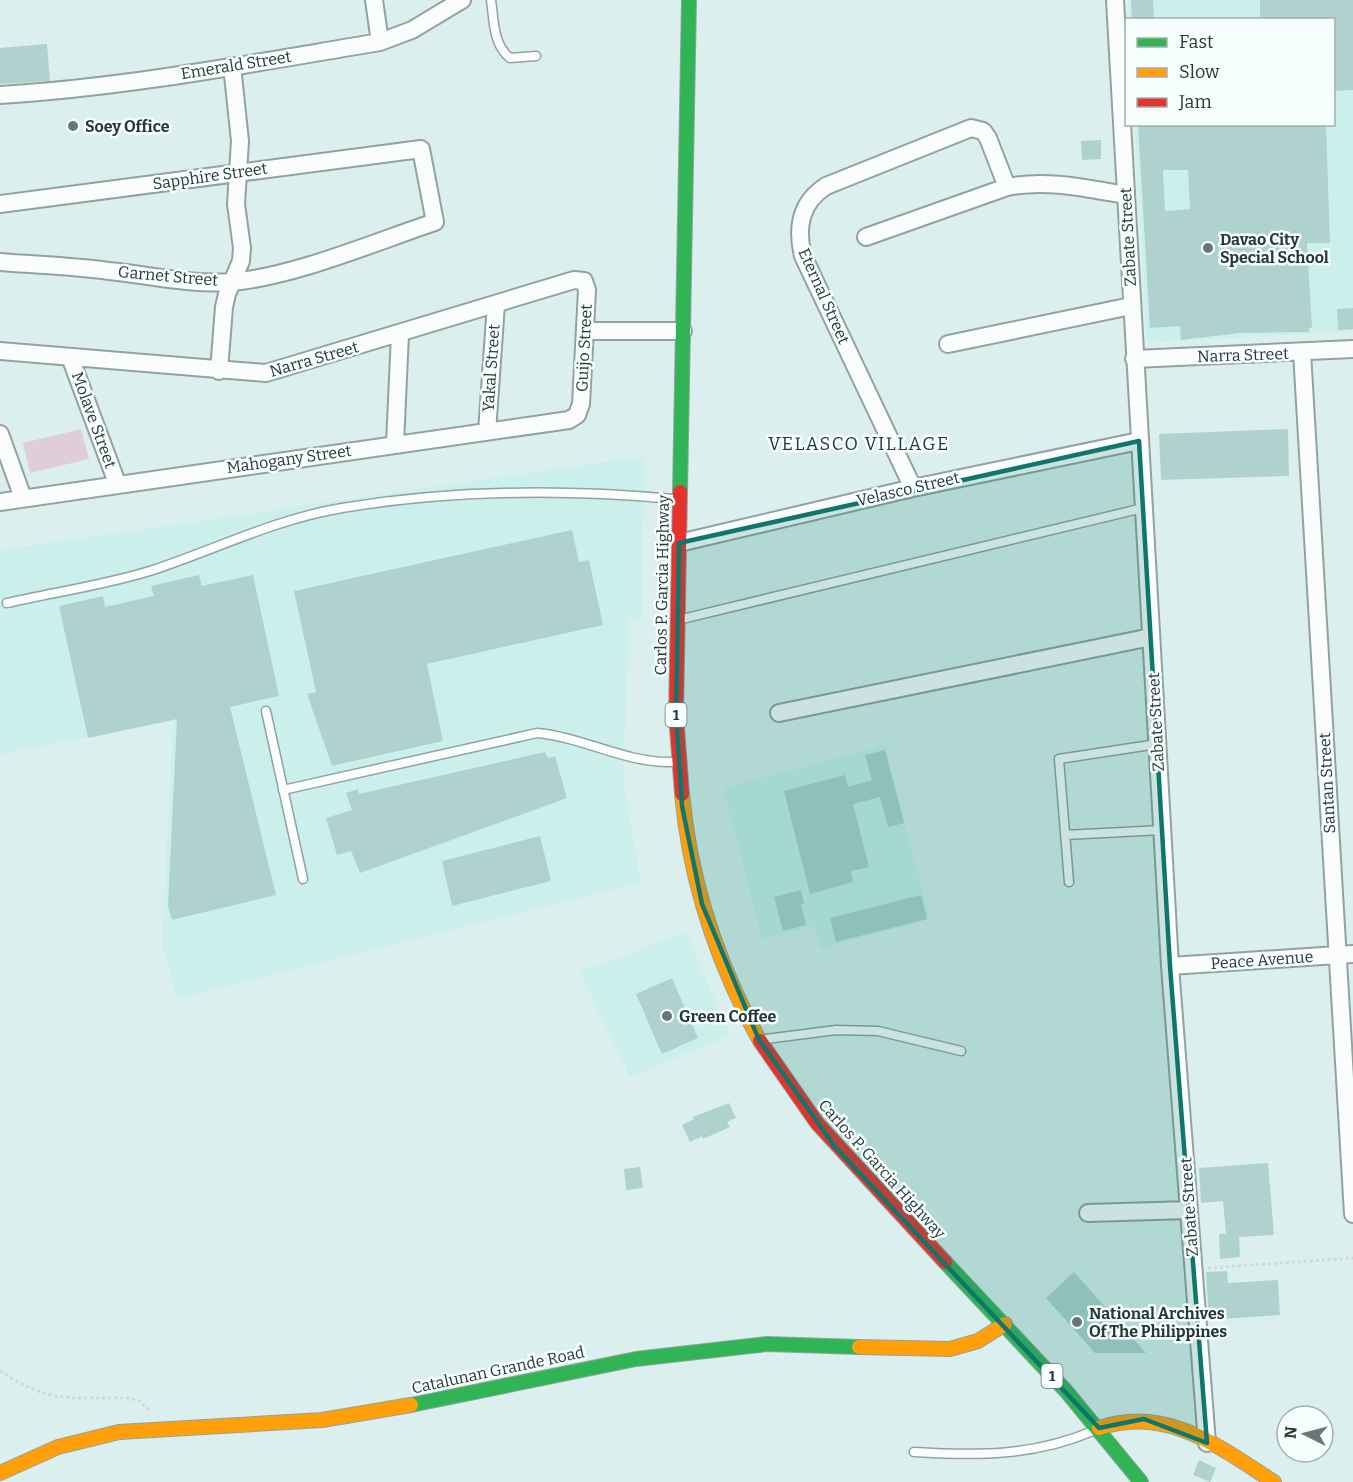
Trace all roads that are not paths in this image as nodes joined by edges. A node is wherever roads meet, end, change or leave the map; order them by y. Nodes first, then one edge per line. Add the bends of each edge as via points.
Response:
1 (374, 0) edge
2 (462, 0) edge
3 (490, 0) edge
4 (689, 0) edge
5 (1115, 0) edge
6 (380, 42) junction
7 (536, 56) dead end
8 (232, 66) junction
9 (0, 95) edge
10 (238, 172) junction
11 (1007, 187) junction
12 (1125, 195) junction
13 (0, 204) edge
14 (435, 222) joint
15 (866, 237) dead end
16 (0, 262) edge
17 (584, 281) joint
18 (232, 282) junction
19 (496, 304) junction
20 (1131, 306) junction
21 (585, 331) junction
22 (684, 331) junction
23 (400, 334) junction
24 (948, 344) dead end
25 (1353, 349) edge
26 (0, 351) edge
27 (1302, 352) junction
28 (70, 357) junction
29 (1134, 359) junction
30 (219, 371) junction
31 (577, 415) joint
32 (487, 432) junction
33 (0, 434) edge
34 (1139, 441) junction
35 (395, 444) junction
36 (117, 483) junction
37 (913, 488) junction
38 (23, 498) junction
39 (680, 500) junction
40 (0, 502) edge
41 (1143, 508) junction
42 (679, 543) junction
43 (7, 603) dead end
44 (677, 620) junction
45 (1151, 637) junction
46 (266, 711) dead end
47 (779, 713) dead end
48 (1157, 744) junction
49 (678, 762) junction
50 (283, 790) junction
51 (1162, 830) junction
52 (1065, 835) junction
53 (303, 879) dead end
54 (1069, 882) dead end
55 (1345, 954) edge
56 (1170, 966) junction
57 (759, 1040) junction
58 (960, 1052) dead end
59 (1190, 1210) junction
60 (1088, 1213) dead end
61 (1353, 1214) edge
62 (1005, 1324) junction
63 (1099, 1428) junction
64 (1207, 1443) junction
65 (915, 1452) dead end
66 (0, 1473) edge
67 (1141, 1482) edge
68 (1274, 1482) edge

1 - 6 street
2 - 6 street, Emerald Street via 412,30
3 - 7 lane via 502,52 510,58
4 - 22 main road, Carlos P. Garcia Highway / 1
5 - 12 street, Zabate Street
6 - 8 street, Emerald Street
8 - 9 street, Emerald Street via 76,90
8 - 10 street via 240,141
10 - 13 street, Sapphire Street
10 - 14 street, Sapphire Street via 421,149
10 - 18 street via 236,204 242,261
11 - 12 street via 1045,182
11 - 15 street
11 - 37 street, Eternal Street via 988,138 983,131 971,128 826,186 807,203 801,215 803,256
12 - 20 street, Zabate Street
14 - 18 street, Garnet Street via 333,256
16 - 18 street, Garnet Street
17 - 19 street, Narra Street via 574,280
17 - 21 street, Guijo Street
18 - 30 street via 225,307
19 - 23 street, Narra Street
19 - 32 street, Yakal Street
20 - 24 street
20 - 29 street, Zabate Street
21 - 22 street
21 - 31 street, Guijo Street via 582,404
22 - 39 main road, Carlos P. Garcia Highway / 1
23 - 30 street, Narra Street via 281,370 253,374
23 - 35 street
25 - 27 street, Narra Street
26 - 28 street, Narra Street
27 - 29 street, Narra Street
27 - 55 street, Santan Street
28 - 30 street, Narra Street
28 - 36 street, Molave Street
29 - 34 street, Zabate Street
31 - 32 street, Mahogany Street via 563,421
32 - 35 street, Mahogany Street
33 - 38 street
34 - 37 street, Velasco Street
34 - 41 street, Zabate Street
35 - 36 street, Mahogany Street
36 - 38 street, Mahogany Street
37 - 42 street, Velasco Street
38 - 40 street, Mahogany Street
39 - 42 main road, Carlos P. Garcia Highway / 1
39 - 43 lane via 540,493 438,497 341,508 260,529 151,570
41 - 44 lane
41 - 45 street, Zabate Street
42 - 44 main road, Carlos P. Garcia Highway / 1
44 - 49 main road, Carlos P. Garcia Highway / 1
45 - 47 street
45 - 48 street, Zabate Street
46 - 50 lane
48 - 51 street, Zabate Street
48 - 52 lane via 1059,759
49 - 50 lane via 650,762 569,738 537,733
49 - 57 main road, Carlos P. Garcia Highway / 1 via 691,858 702,904 718,953
50 - 53 lane
51 - 52 lane
51 - 56 street, Zabate Street
52 - 54 lane
55 - 56 street, Peace Avenue
55 - 61 street, Santan Street
56 - 59 street, Zabate Street
57 - 58 lane via 836,1030 878,1031
57 - 62 main road, Carlos P. Garcia Highway / 1 via 835,1147
59 - 60 street
59 - 64 street, Zabate Street
62 - 63 main road, Carlos P. Garcia Highway / 1
62 - 66 main road, Catalunan Grande Road via 978,1341 950,1349 767,1344 636,1359 331,1419 157,1428 87,1437
63 - 64 main road via 1144,1419 1174,1427
63 - 65 lane via 1059,1444 1018,1453 968,1456
63 - 67 main road, Carlos P. Garcia Highway / 1
64 - 68 main road

